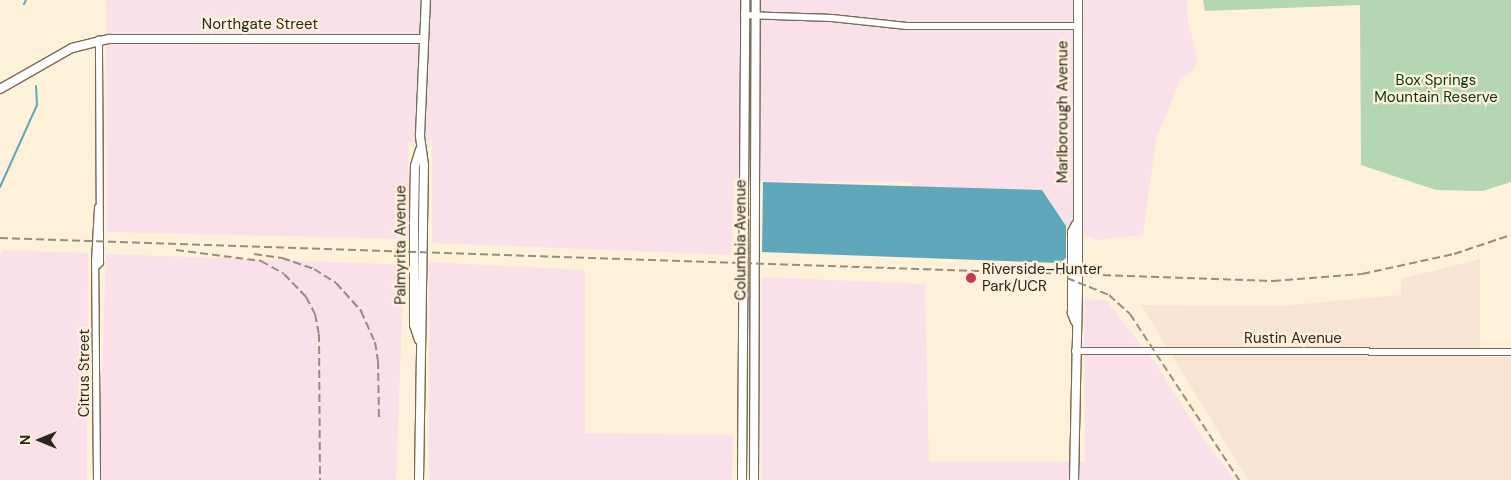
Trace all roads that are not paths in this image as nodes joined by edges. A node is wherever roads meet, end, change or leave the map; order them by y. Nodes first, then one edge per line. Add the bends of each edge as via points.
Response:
1 (426, 0) edge
2 (744, 0) edge
3 (756, 0) edge
4 (1078, 0) edge
5 (744, 15) junction
6 (756, 15) junction
7 (1078, 26) junction
8 (422, 39) junction
9 (99, 40) junction
10 (0, 89) edge
11 (744, 113) junction
12 (755, 113) junction
13 (1075, 351) junction
14 (1511, 352) edge
15 (742, 360) junction
16 (754, 360) junction
17 (97, 480) edge
18 (419, 480) edge
19 (742, 480) edge
20 (754, 480) edge
21 (1074, 480) edge

1 - 8 street, Palmyrita Avenue
2 - 5 street, Columbia Avenue
3 - 6 street, Columbia Avenue
4 - 7 street, Marlborough Avenue
5 - 6 street
5 - 11 street, Columbia Avenue
6 - 7 street via 832,18 893,25
6 - 12 street, Columbia Avenue
7 - 13 street, Marlborough Avenue
8 - 9 street, Northgate Street
8 - 18 street, Palmyrita Avenue via 420,149 424,166
9 - 10 street, Northgate Street via 72,48
9 - 17 street, Citrus Street
11 - 12 street
11 - 15 street, Columbia Avenue
12 - 16 street, Columbia Avenue
13 - 14 street, Rustin Avenue
13 - 21 street, Marlborough Avenue
15 - 16 street
15 - 19 street, Columbia Avenue
16 - 20 street, Columbia Avenue

